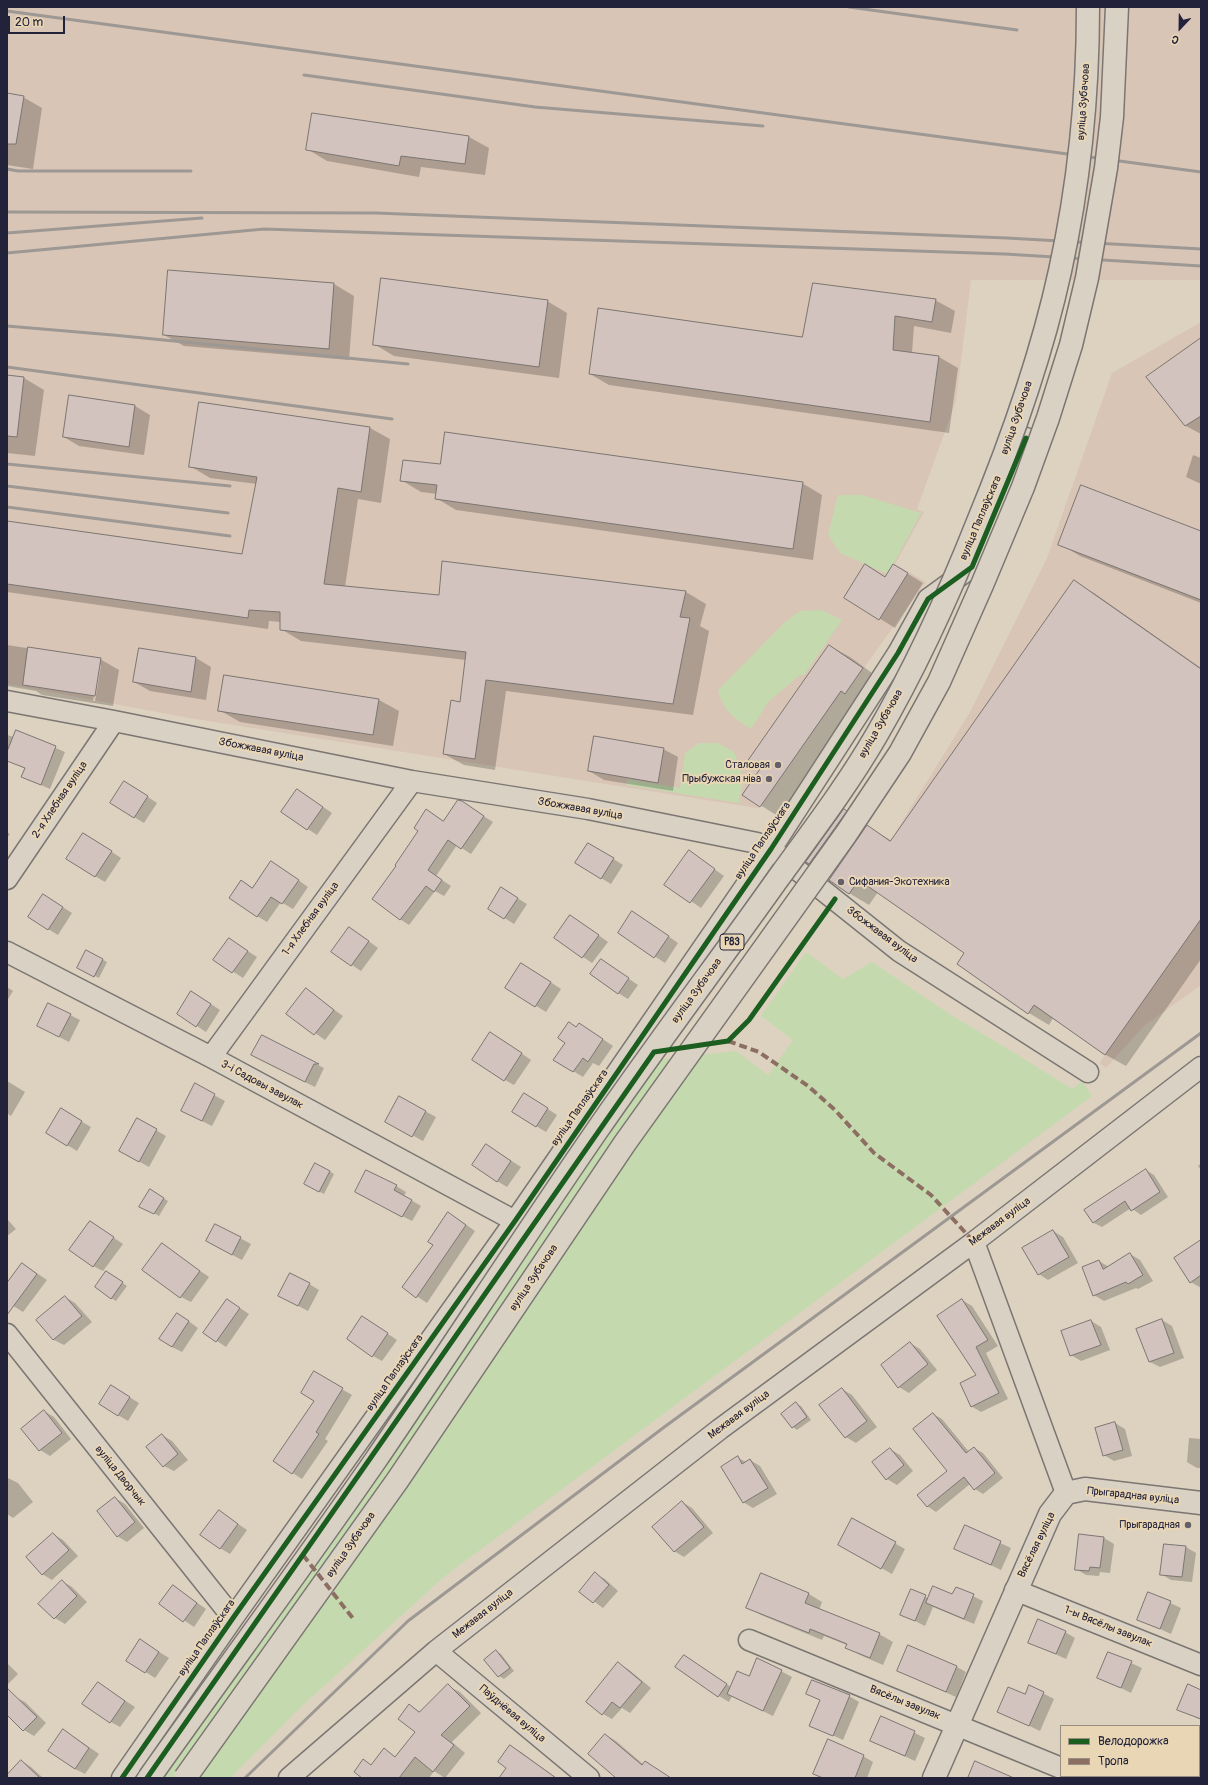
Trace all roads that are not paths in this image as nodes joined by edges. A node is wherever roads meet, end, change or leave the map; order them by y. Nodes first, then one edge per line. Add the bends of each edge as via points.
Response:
1 (1088, 7) edge
2 (1117, 7) edge
3 (1026, 438) dead end
4 (7, 701) edge
5 (114, 721) junction
6 (412, 781) junction
7 (771, 849) junction
8 (7, 879) edge
9 (7, 952) edge
10 (211, 1058) junction
11 (1201, 1067) edge
12 (1088, 1072) dead end
13 (515, 1221) junction
14 (974, 1242) junction
15 (7, 1334) edge
16 (1066, 1493) junction
17 (1201, 1503) edge
18 (1015, 1590) junction
19 (233, 1618) junction
20 (748, 1640) dead end
21 (436, 1651) junction
22 (1201, 1665) edge
23 (958, 1724) junction
24 (1060, 1768) edge
25 (122, 1778) edge
26 (149, 1778) edge
27 (185, 1778) edge
28 (289, 1778) edge
29 (589, 1778) edge
30 (934, 1778) edge

1 - 26 main road, вуліца Зубачова / Р83, bridge via 1084,113 1072,210 1044,336 996,478 957,574 874,740 822,817 600,1127 372,1464
2 - 27 main road, вуліца Зубачова / Р83, bridge via 1112,117 1106,168 1087,278 1071,345 1023,487 939,682 900,753 846,834 625,1143 397,1481
3 - 7 street, вуліца Паплаўскага via 972,567 928,599 898,653
4 - 5 street, Збожжавая вуліца
5 - 6 street, Збожжавая вуліца
5 - 8 street, 2-я Хлебная вуліца
6 - 7 street, Збожжавая вуліца via 588,809 757,843
6 - 10 street, 1-я Хлебная вуліца
7 - 12 street, Збожжавая вуліца via 899,951
7 - 13 street, вуліца Паплаўскага
9 - 10 street, 3-і Садовы завулак
10 - 13 street, 3-і Садовы завулак
11 - 14 street, Межавая вуліца
13 - 19 street, вуліца Паплаўскага
14 - 16 street
14 - 21 street, Межавая вуліца via 720,1429
15 - 19 street, вуліца Дворчык
16 - 17 main road, Прыгарадная вуліца via 1085,1490
16 - 18 main road, Вясёлая вуліца via 1050,1514
18 - 22 street, 1-ы Вясёлы завулак
18 - 23 main road, Вясёлая вуліца
19 - 25 street, вуліца Паплаўскага
20 - 23 street, Вясёлы завулак
21 - 28 street, Межавая вуліца
21 - 29 street, Паўднёвая вуліца
23 - 24 street, Вясёлы завулак
23 - 30 main road, Вясёлая вуліца

